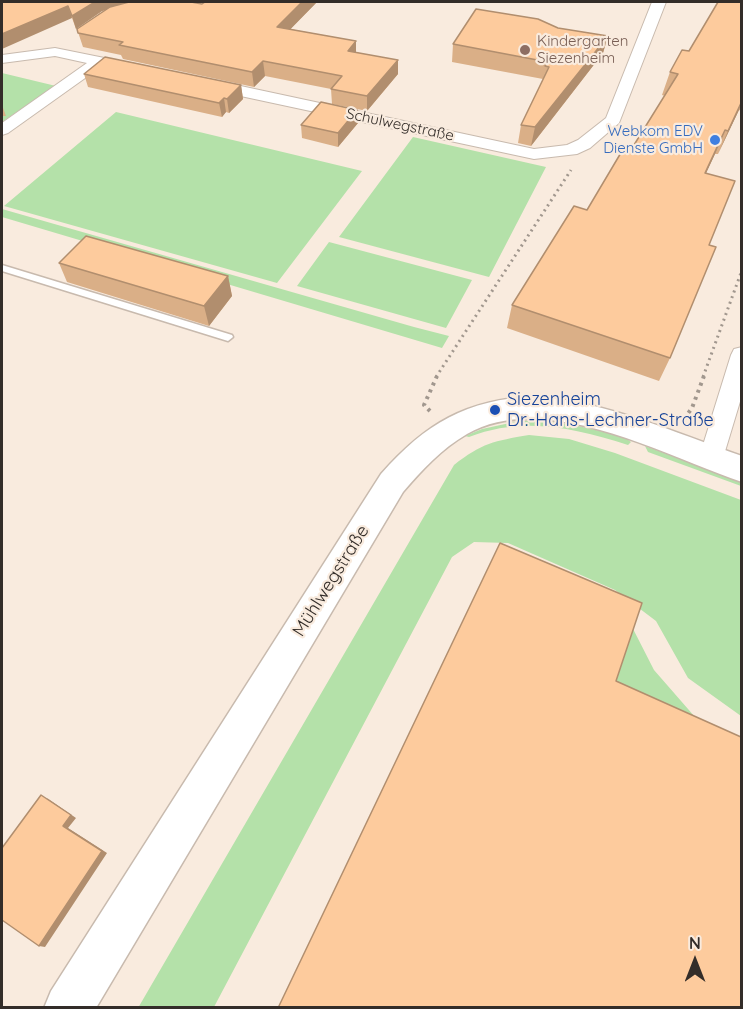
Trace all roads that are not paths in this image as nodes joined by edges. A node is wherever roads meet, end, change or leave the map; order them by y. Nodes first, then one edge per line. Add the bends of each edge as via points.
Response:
1 (659, 2) edge
2 (73, 40) dead end
3 (55, 52) junction
4 (2, 59) edge
5 (99, 61) junction
6 (155, 73) edge
7 (188, 80) edge
8 (2, 130) edge
9 (2, 268) edge
10 (228, 337) dead end
11 (741, 355) edge
12 (726, 463) edge
13 (68, 1008) edge

1 - 7 street, Schulwegstraße via 613,120 571,150 534,154
2 - 3 street
3 - 4 street
3 - 5 street
5 - 6 street
5 - 8 street
9 - 10 lane
11 - 12 street
12 - 13 street, Mühlwegstraße via 596,416 545,407 495,410 450,428 427,444 392,483

